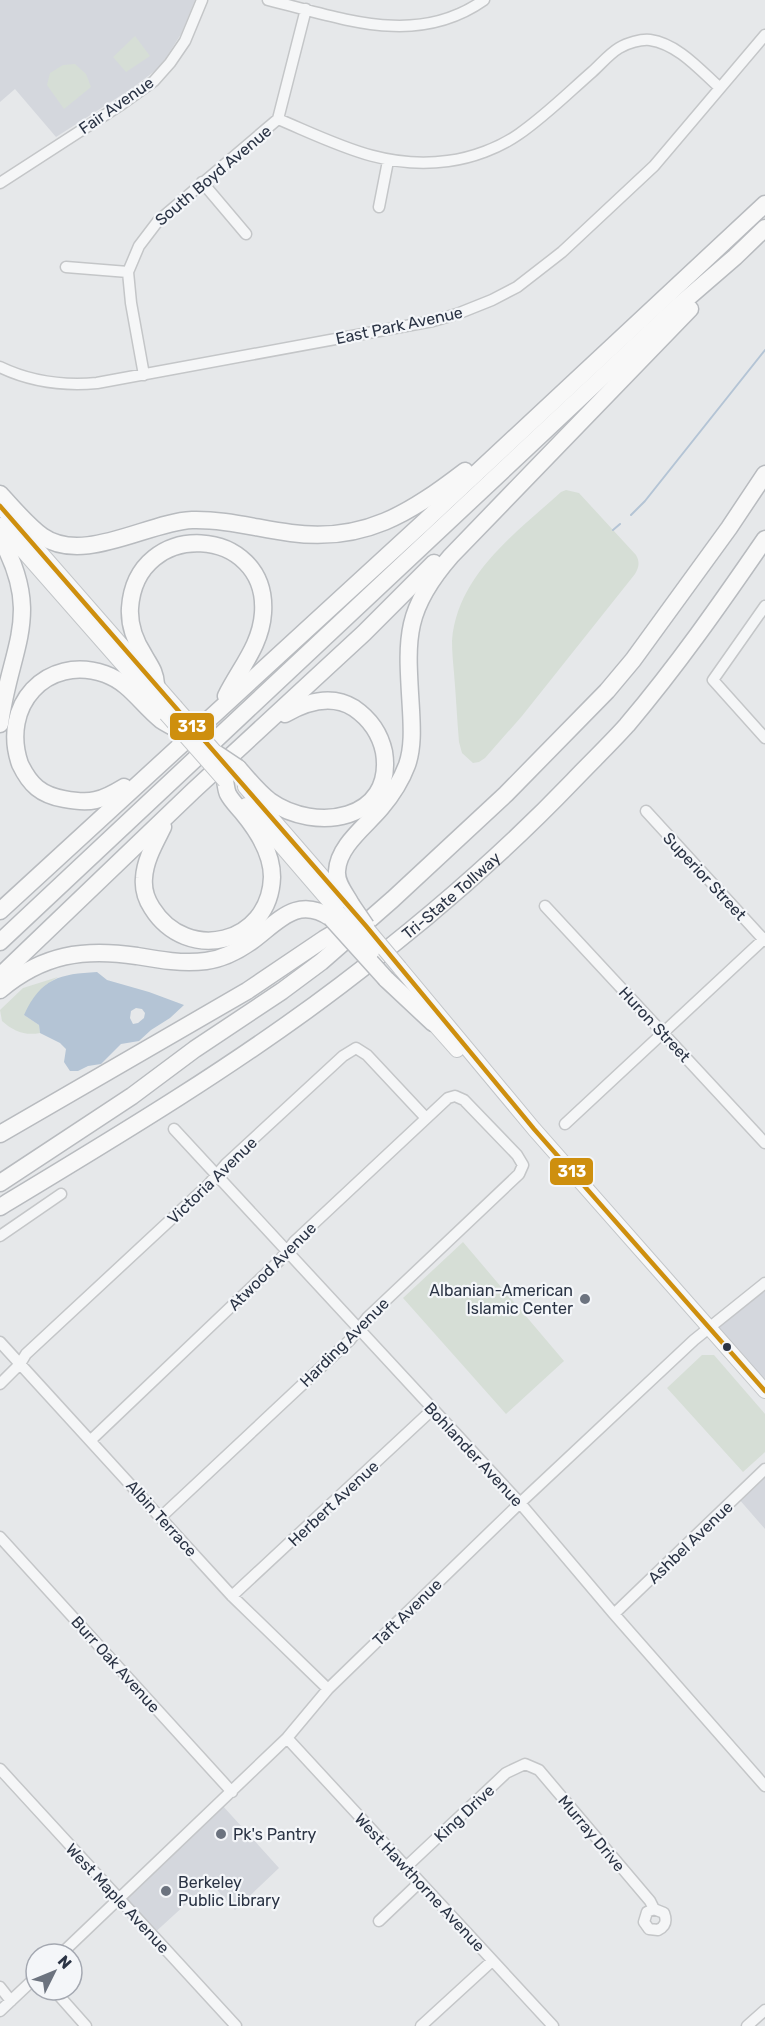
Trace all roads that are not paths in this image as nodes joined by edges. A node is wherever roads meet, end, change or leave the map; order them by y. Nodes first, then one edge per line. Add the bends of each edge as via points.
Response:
1 (202, 0) edge
2 (268, 0) edge
3 (484, 0) edge
4 (306, 9) junction
5 (765, 35) edge
6 (720, 88) junction
7 (278, 119) junction
8 (388, 161) junction
9 (202, 182) junction
10 (0, 183) edge
11 (765, 204) edge
12 (379, 207) dead end
13 (765, 228) edge
14 (246, 234) dead end
15 (735, 257) junction
16 (66, 267) dead end
17 (128, 272) junction
18 (0, 367) edge
19 (144, 375) junction
20 (548, 405) junction
21 (562, 442) junction
22 (765, 474) edge
23 (0, 494) edge
24 (0, 506) edge
25 (0, 525) edge
26 (0, 537) edge
27 (765, 539) edge
28 (765, 606) edge
29 (156, 684) junction
30 (221, 707) junction
31 (167, 713) junction
32 (0, 724) edge
33 (181, 732) joint
34 (252, 737) junction
35 (765, 738) edge
36 (217, 754) joint
37 (151, 771) junction
38 (232, 774) junction
39 (646, 811) dead end
40 (168, 816) junction
41 (393, 899) junction
42 (545, 906) dead end
43 (342, 910) junction
44 (0, 911) edge
45 (366, 926) joint
46 (764, 939) edge
47 (0, 942) edge
48 (392, 974) junction
49 (0, 976) edge
50 (0, 990) edge
51 (433, 1023) joint
52 (663, 1032) junction
53 (426, 1118) junction
54 (564, 1124) dead end
55 (174, 1129) dead end
56 (534, 1129) junction
57 (0, 1134) edge
58 (765, 1143) edge
59 (523, 1165) joint
60 (217, 1175) junction
61 (0, 1183) edge
62 (61, 1194) dead end
63 (0, 1207) edge
64 (0, 1236) edge
65 (287, 1252) junction
66 (765, 1283) edge
67 (710, 1328) junction
68 (359, 1330) junction
69 (0, 1342) edge
70 (21, 1364) junction
71 (0, 1384) edge
72 (765, 1391) edge
73 (433, 1409) junction
74 (91, 1440) junction
75 (765, 1469) edge
76 (520, 1503) junction
77 (161, 1517) junction
78 (0, 1537) edge
79 (232, 1596) junction
80 (614, 1614) junction
81 (328, 1689) junction
82 (287, 1738) junction
83 (525, 1764) joint
84 (0, 1769) edge
85 (765, 1786) edge
86 (232, 1792) junction
87 (406, 1867) junction
88 (420, 1882) junction
89 (119, 1899) junction
90 (654, 1909) dead end
91 (379, 1921) dead end
92 (74, 1942) edge
93 (492, 1961) junction
94 (0, 1987) edge
95 (24, 1988) edge
96 (10, 2001) junction
97 (65, 2002) edge
98 (765, 2010) edge
99 (0, 2011) edge
100 (86, 2026) edge
101 (236, 2026) edge
102 (421, 2026) edge
103 (553, 2026) edge
104 (747, 2026) edge

1 - 10 street, Fair Avenue via 184,41 154,81
2 - 4 street
3 - 4 street via 441,21 405,27 368,24
4 - 7 street, South Boyd Avenue
5 - 6 street, East Park Avenue
6 - 8 street via 671,47 647,40 631,43 612,54 536,122 496,147 450,161
6 - 19 street, East Park Avenue via 636,183 540,271 492,300 433,321
7 - 8 street via 356,152
7 - 9 street, South Boyd Avenue
8 - 12 street
9 - 14 street
9 - 17 street, South Boyd Avenue via 150,228
11 - 20 highway
13 - 15 highway
15 - 21 highway
15 - 47 highway
16 - 17 street
17 - 19 street, South Boyd Avenue
18 - 19 street, East Park Avenue via 29,379 68,385
20 - 23 highway via 409,510 374,527 343,534 308,535 193,520 82,546 44,537
20 - 30 highway
21 - 34 highway
21 - 43 highway via 451,556 419,600 409,637 412,742 408,763 390,796 338,861
22 - 41 highway, Tri-State Tollway via 607,691 507,794
24 - 29 main road
25 - 31 main road
26 - 32 highway via 19,582 23,614
27 - 63 highway, Tri-State Tollway via 681,658 625,727 528,828 479,872 341,985 281,1028
28 - 35 street via 713,680
29 - 30 highway via 155,672 131,625 131,601 137,580 149,563 168,549 198,542 220,546 253,572 263,613 256,642
29 - 31 main road
30 - 37 highway
31 - 33 highway, bridge
31 - 36 main road, bridge
31 - 37 highway via 121,682 95,671 77,669 58,672 37,683 22,699 13,720 15,752 27,779 48,796 85,803 110,795
33 - 38 main road, bridge
34 - 38 highway via 308,702 330,700 347,704 363,714 382,741 385,762 381,785 369,802 353,813 321,819 295,814
34 - 40 highway
36 - 38 highway, bridge
37 - 44 highway
38 - 40 highway via 228,795 254,827 271,870 264,909 241,932 224,939 195,940 165,925 152,907 144,876
38 - 43 main road
39 - 46 street, Superior Street
40 - 49 highway
41 - 57 highway via 247,991
41 - 61 highway, Tri-State Tollway via 282,991
42 - 52 street, Huron Street
43 - 45 highway, bridge
43 - 48 highway, bridge
43 - 50 highway via 294,911 238,950 208,961 188,963 95,951 72,954 31,968
45 - 48 main road, bridge
46 - 52 street
48 - 51 highway
48 - 56 main road
51 - 56 main road
52 - 54 street
52 - 58 street, Huron Street
53 - 59 street, Atwood Avenue via 448,1098 464,1100
53 - 60 street, Victoria Avenue via 356,1048
53 - 65 street, Atwood Avenue
55 - 60 street, Bohlander Avenue
56 - 67 main road
59 - 68 street, Harding Avenue via 519,1174 367,1318
60 - 65 street, Bohlander Avenue
60 - 70 street, Victoria Avenue via 26,1354
62 - 64 street
65 - 68 street, Bohlander Avenue
65 - 74 street, Atwood Avenue
66 - 67 street, Taft Avenue
67 - 72 main road
67 - 76 street, Taft Avenue
68 - 73 street, Bohlander Avenue
68 - 77 street, Harding Avenue
69 - 70 street, Albin Terrace
70 - 71 street, Victoria Avenue
70 - 74 street, Albin Terrace
73 - 76 street, Bohlander Avenue
73 - 79 street, Herbert Avenue
74 - 77 street, Albin Terrace
75 - 80 street, Ashbel Avenue
76 - 80 street, Bohlander Avenue
76 - 81 street, Taft Avenue
77 - 79 street, Albin Terrace
78 - 86 street, Burr Oak Avenue
79 - 81 street, Albin Terrace
80 - 85 street, Bohlander Avenue
81 - 82 street, Taft Avenue
82 - 86 street, Taft Avenue
82 - 87 street, West Hawthorne Avenue
83 - 87 street, King Drive via 506,1773
83 - 90 street, Murray Drive via 539,1770
84 - 89 street, West Maple Avenue
86 - 89 street, Taft Avenue
87 - 88 street, West Hawthorne Avenue
88 - 91 street
88 - 93 street, West Hawthorne Avenue
89 - 92 street, Taft Avenue
89 - 101 street, West Maple Avenue
93 - 102 street
93 - 103 street, West Hawthorne Avenue
94 - 96 street
95 - 96 street
96 - 99 street
97 - 100 street
98 - 104 street

